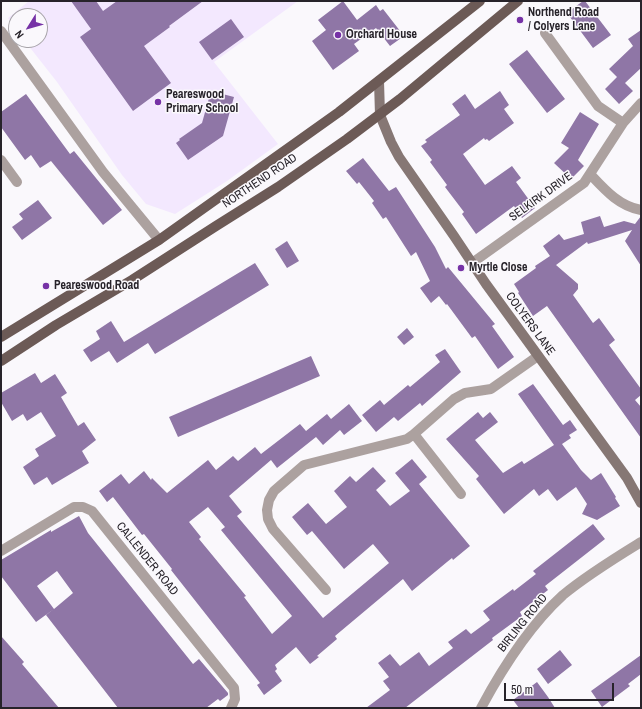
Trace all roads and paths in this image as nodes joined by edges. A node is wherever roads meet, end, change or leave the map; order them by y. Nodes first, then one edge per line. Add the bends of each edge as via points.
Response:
1 (480, 1) edge
2 (518, 1) edge
3 (1, 31) edge
4 (545, 33) dead end
5 (379, 81) junction
6 (641, 103) edge
7 (380, 115) junction
8 (623, 123) junction
9 (1, 160) edge
10 (590, 174) junction
11 (17, 182) dead end
12 (641, 210) edge
13 (159, 240) junction
14 (472, 263) junction
15 (1, 337) edge
16 (538, 356) junction
17 (1, 361) edge
18 (414, 434) junction
19 (461, 494) dead end
20 (641, 504) edge
21 (641, 542) edge
22 (1, 550) edge
23 (326, 590) dead end
24 (231, 708) edge
25 (481, 708) edge

1 - 5 main road, NORTHEND ROAD
2 - 7 main road, NORTHEND ROAD
3 - 13 street via 103,172
4 - 8 street via 598,106
5 - 7 street, COLYERS LANE
5 - 13 main road, NORTHEND ROAD
6 - 8 street, SELKIRK DRIVE
7 - 14 street, COLYERS LANE via 390,142 399,157
7 - 17 main road, NORTHEND ROAD via 278,187
8 - 10 street, SELKIRK DRIVE
9 - 11 street
10 - 12 street via 610,195 630,208
10 - 14 street, SELKIRK DRIVE via 584,183
13 - 15 main road, NORTHEND ROAD
14 - 16 street, COLYERS LANE
16 - 18 street via 491,389 465,393 454,399
16 - 20 street, COLYERS LANE via 627,478
18 - 19 street
18 - 23 street via 407,439 304,465 274,491 267,510 273,529
21 - 25 street, BIRLING ROAD via 564,594 546,612 516,650
22 - 24 street, CALLENDER ROAD via 74,507 92,511 234,688 235,699

